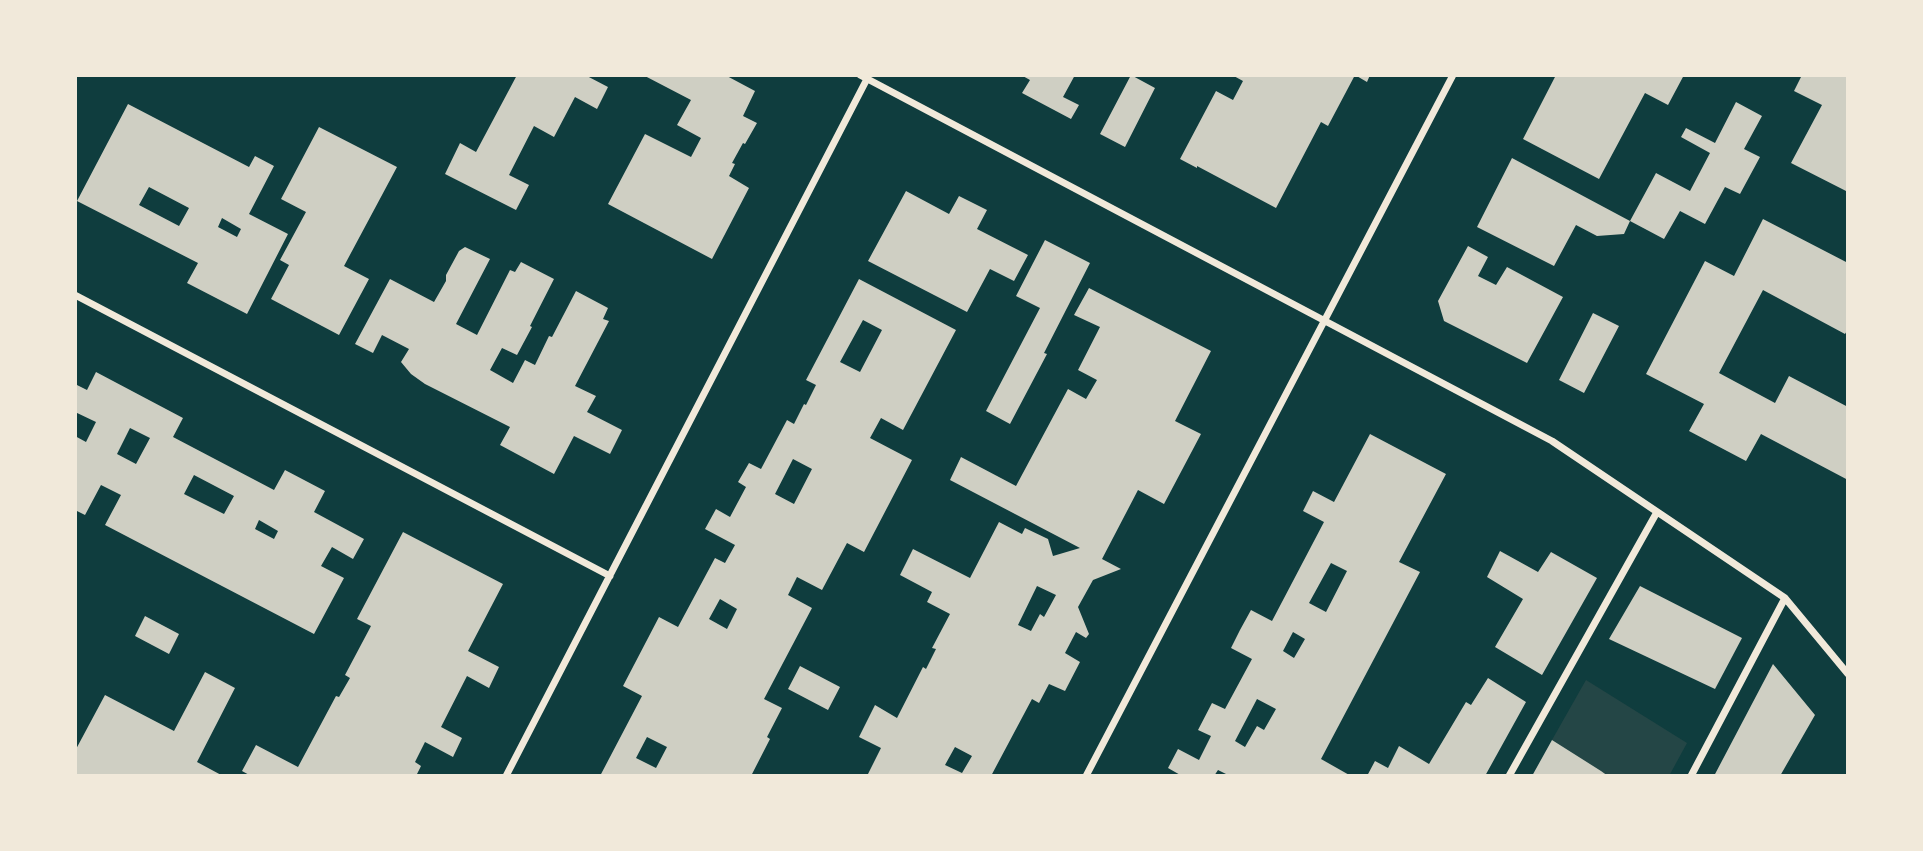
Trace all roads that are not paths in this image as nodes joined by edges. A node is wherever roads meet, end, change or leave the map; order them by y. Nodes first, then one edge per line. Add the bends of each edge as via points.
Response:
1 (1453, 75) edge
2 (865, 77) edge
3 (75, 295) edge
4 (1324, 321) junction
5 (1657, 512) junction
6 (610, 576) junction
7 (1785, 598) junction
8 (1848, 674) edge
9 (506, 776) edge
10 (1086, 776) edge
11 (1509, 776) edge
12 (1691, 776) edge

1 - 4 street
2 - 4 street
2 - 6 street
3 - 6 street
4 - 5 street via 1552,441
4 - 10 street
5 - 7 street
5 - 11 street
6 - 9 street
7 - 8 street
7 - 12 street

